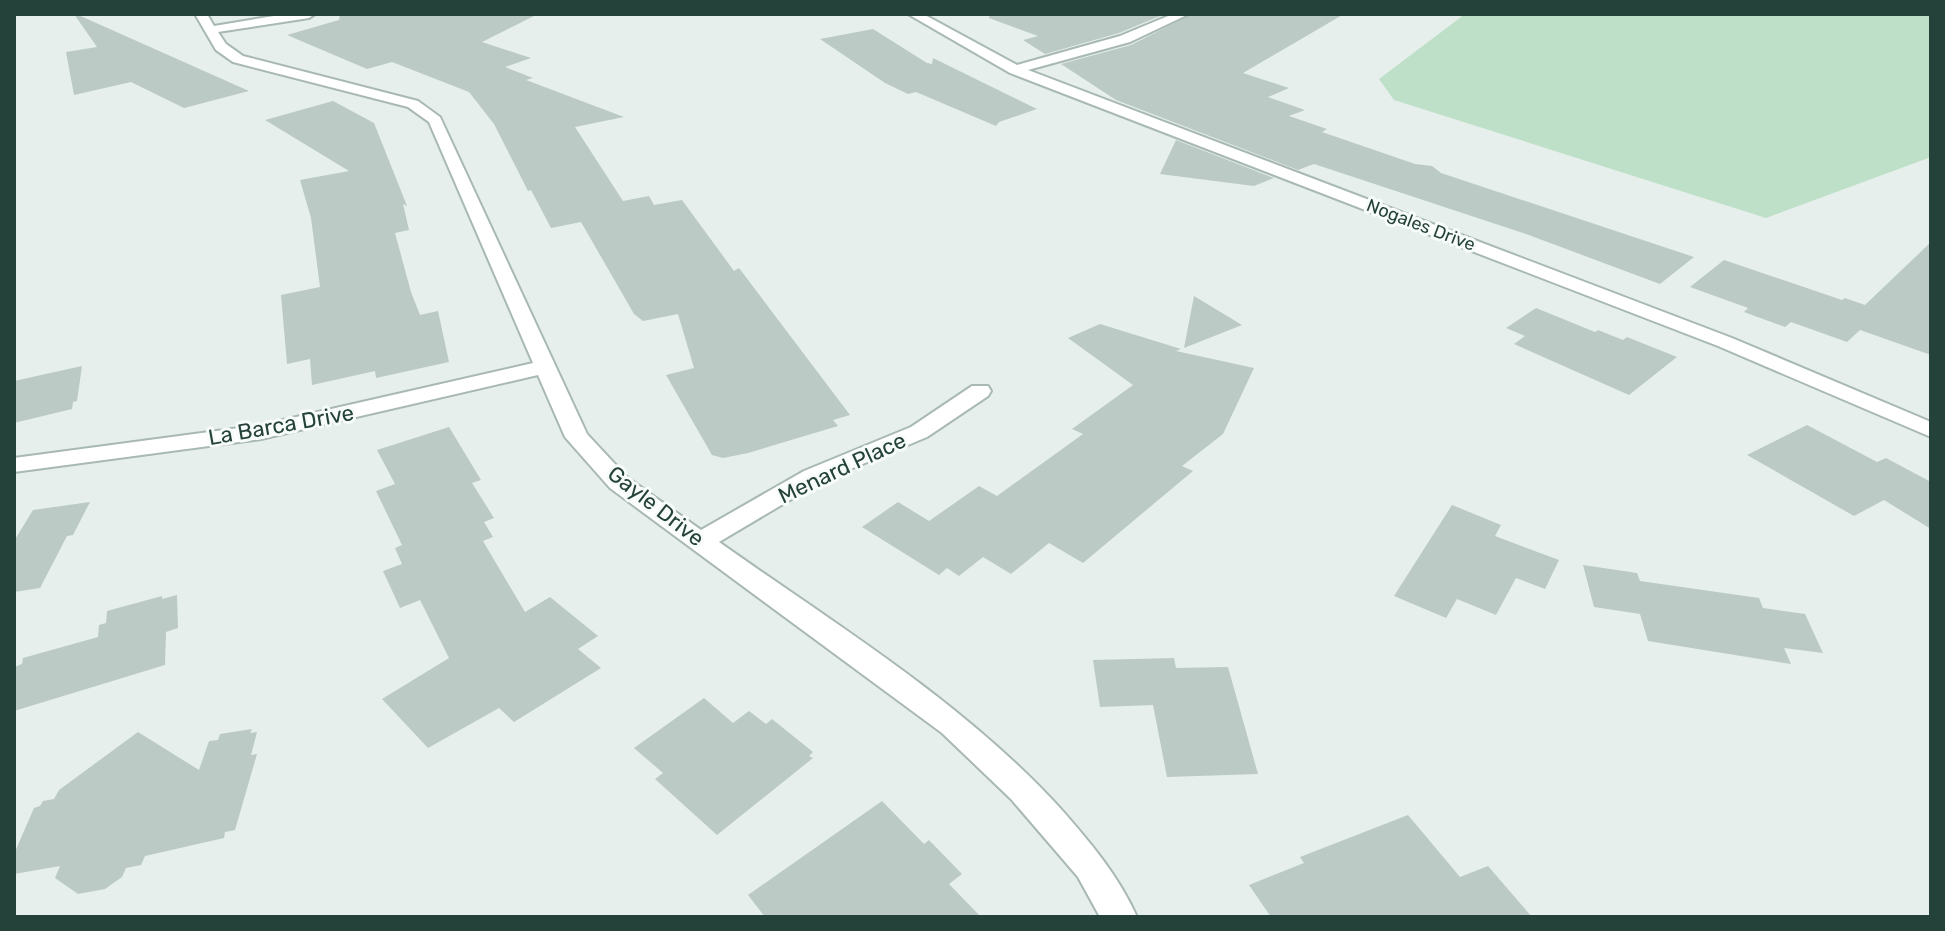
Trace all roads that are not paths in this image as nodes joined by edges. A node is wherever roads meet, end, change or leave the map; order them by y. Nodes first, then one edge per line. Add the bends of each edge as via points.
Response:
1 (309, 14) edge
2 (914, 14) edge
3 (1183, 14) edge
4 (206, 22) edge
5 (1015, 70) junction
6 (544, 367) junction
7 (980, 391) dead end
8 (1931, 430) edge
9 (14, 465) edge
10 (701, 541) junction
11 (1119, 917) edge

1 - 4 street
2 - 5 street, Nogales Drive
3 - 5 street via 1125,39
4 - 6 street, Gayle Drive via 221,47 238,59 413,104 435,120
5 - 8 street, Nogales Drive via 1725,342
6 - 9 street, La Barca Drive via 261,432
6 - 10 street, Gayle Drive via 577,437 619,483
7 - 10 street, Menard Place via 919,432 813,476
10 - 11 street, Gayle Drive via 953,724 1022,789 1090,866

